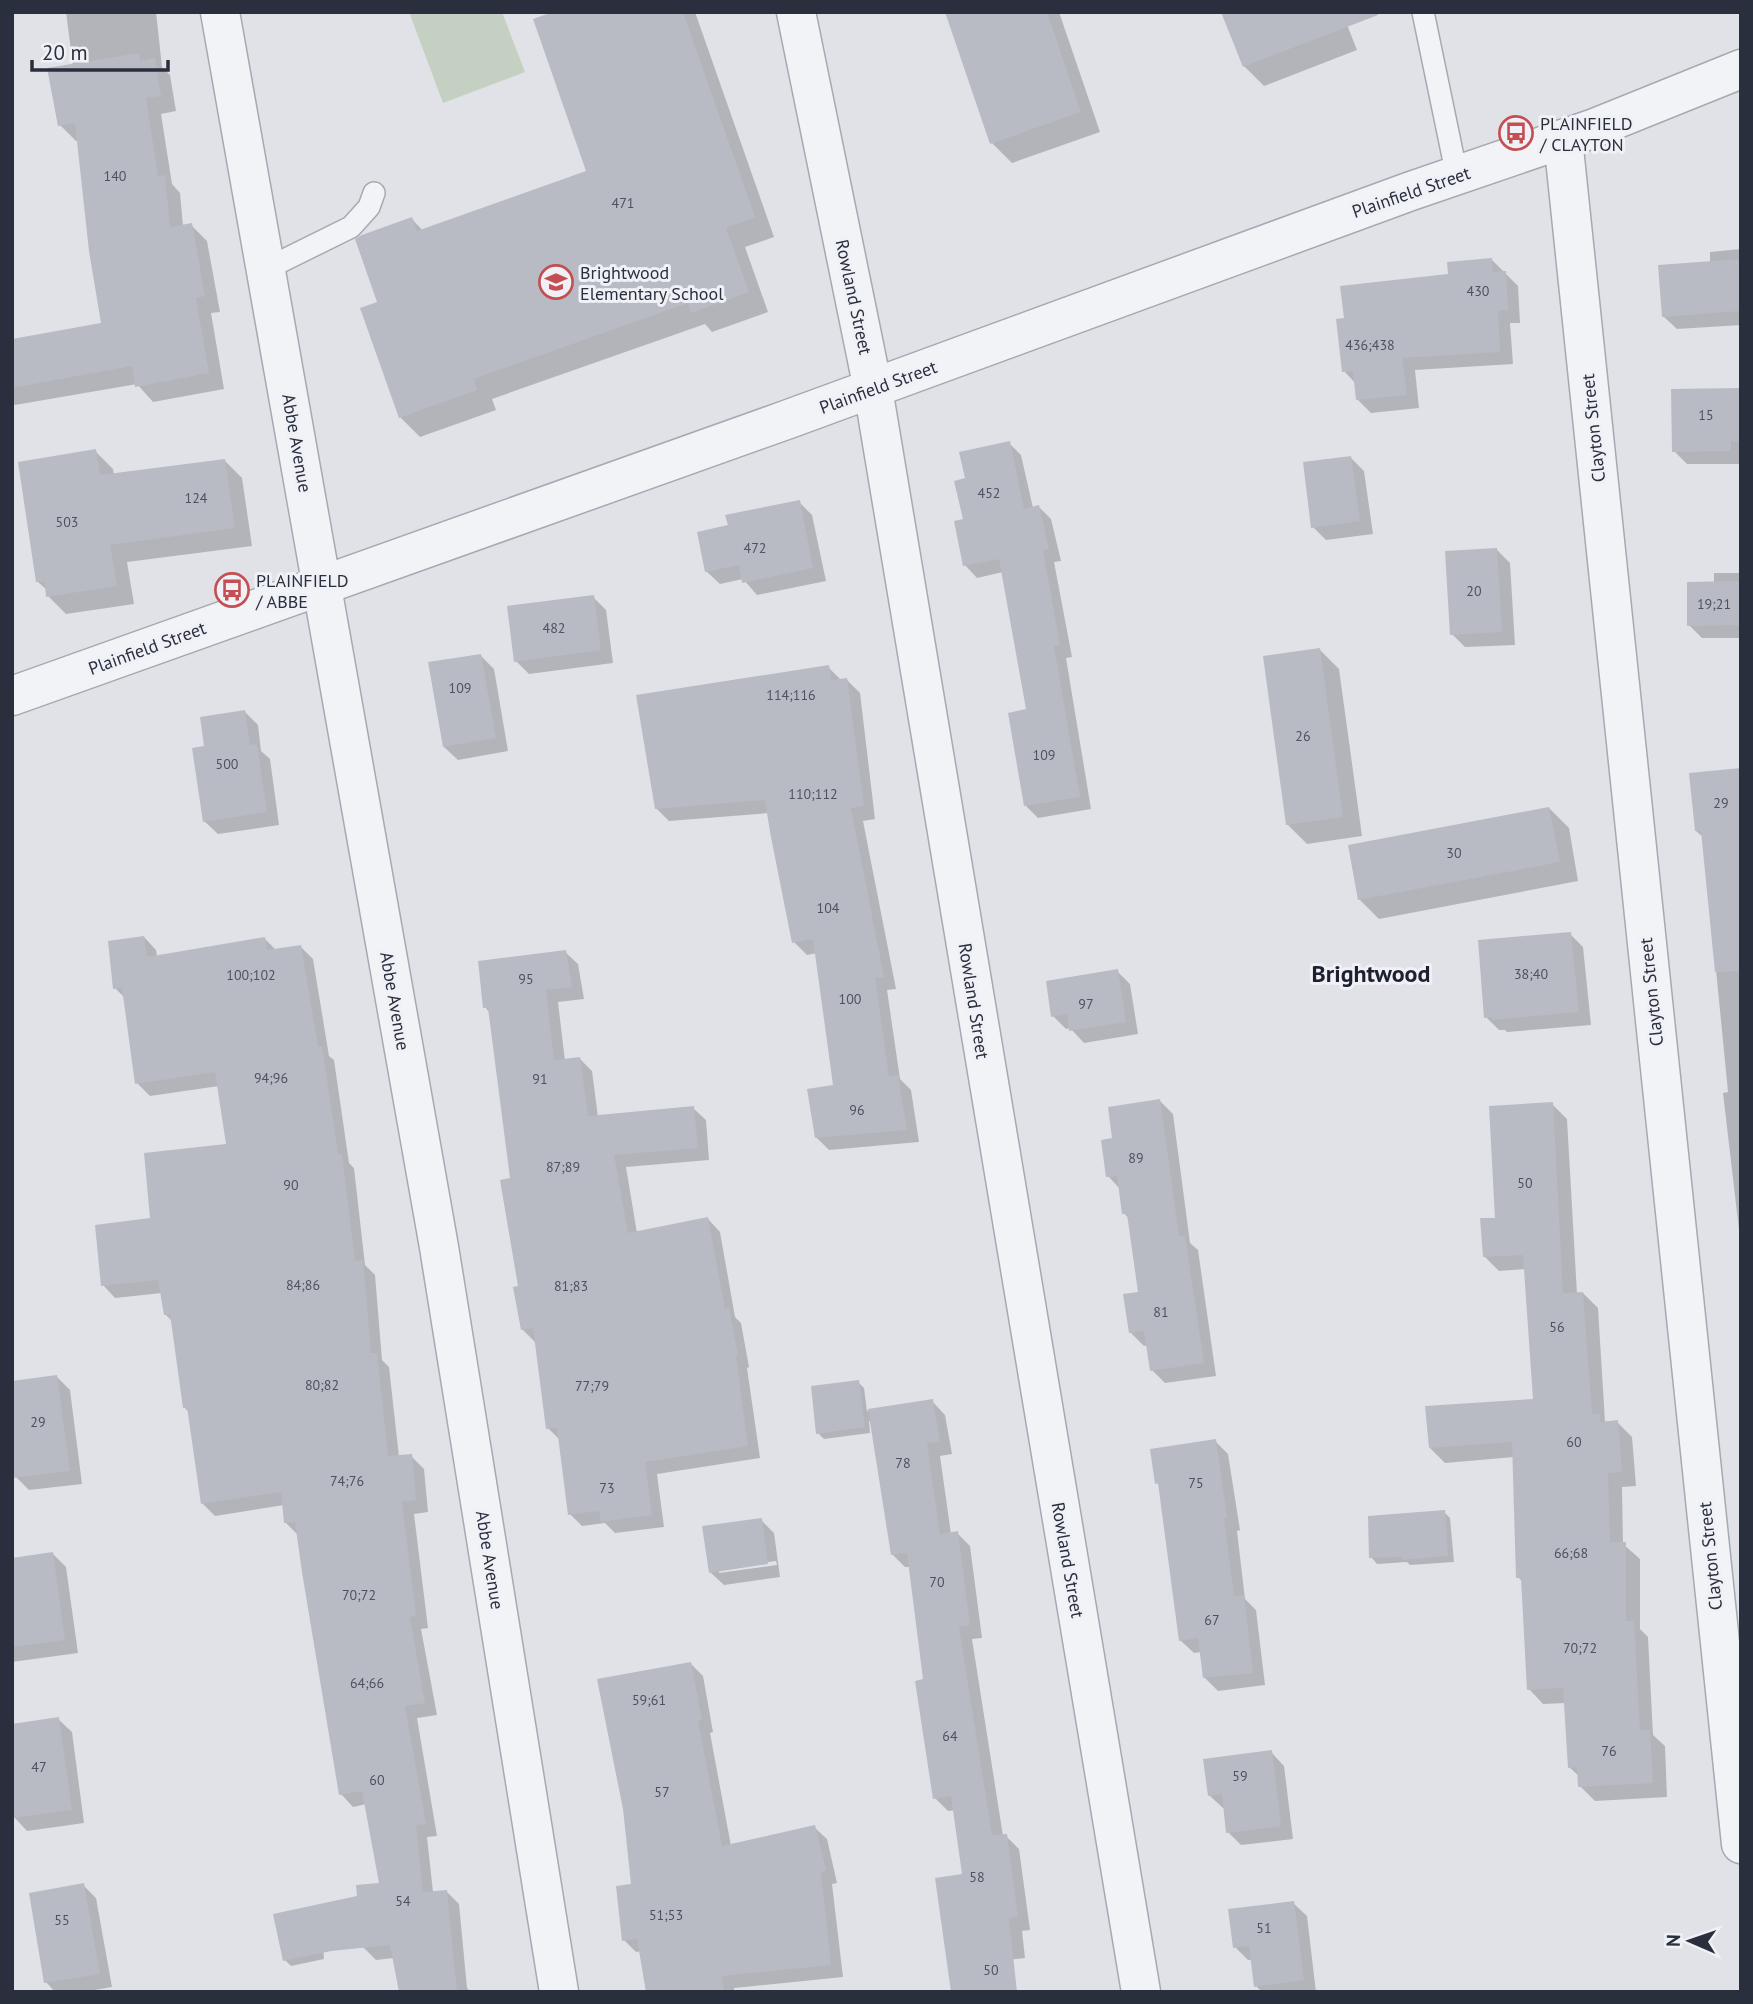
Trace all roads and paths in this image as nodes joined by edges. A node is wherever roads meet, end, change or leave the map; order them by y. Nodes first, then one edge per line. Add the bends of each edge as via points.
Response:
1 (220, 12) edge
2 (796, 12) edge
3 (1423, 12) edge
4 (1741, 69) edge
5 (1563, 139) junction
6 (1457, 176) junction
7 (374, 192) dead end
8 (266, 269) junction
9 (873, 389) junction
10 (322, 586) junction
11 (12, 696) edge
12 (1741, 1844) edge
13 (559, 1992) edge
14 (1141, 1992) edge

1 - 8 street, Abbe Avenue
2 - 9 street, Rowland Street
3 - 6 lane
4 - 5 street, Plainfield Street
5 - 6 street, Plainfield Street
5 - 12 street, Clayton Street
6 - 9 street, Plainfield Street
7 - 8 lane via 369,207 351,227
8 - 10 street, Abbe Avenue
9 - 10 street, Plainfield Street
9 - 14 street, Rowland Street
10 - 11 street, Plainfield Street
10 - 13 street, Abbe Avenue via 439,1247

